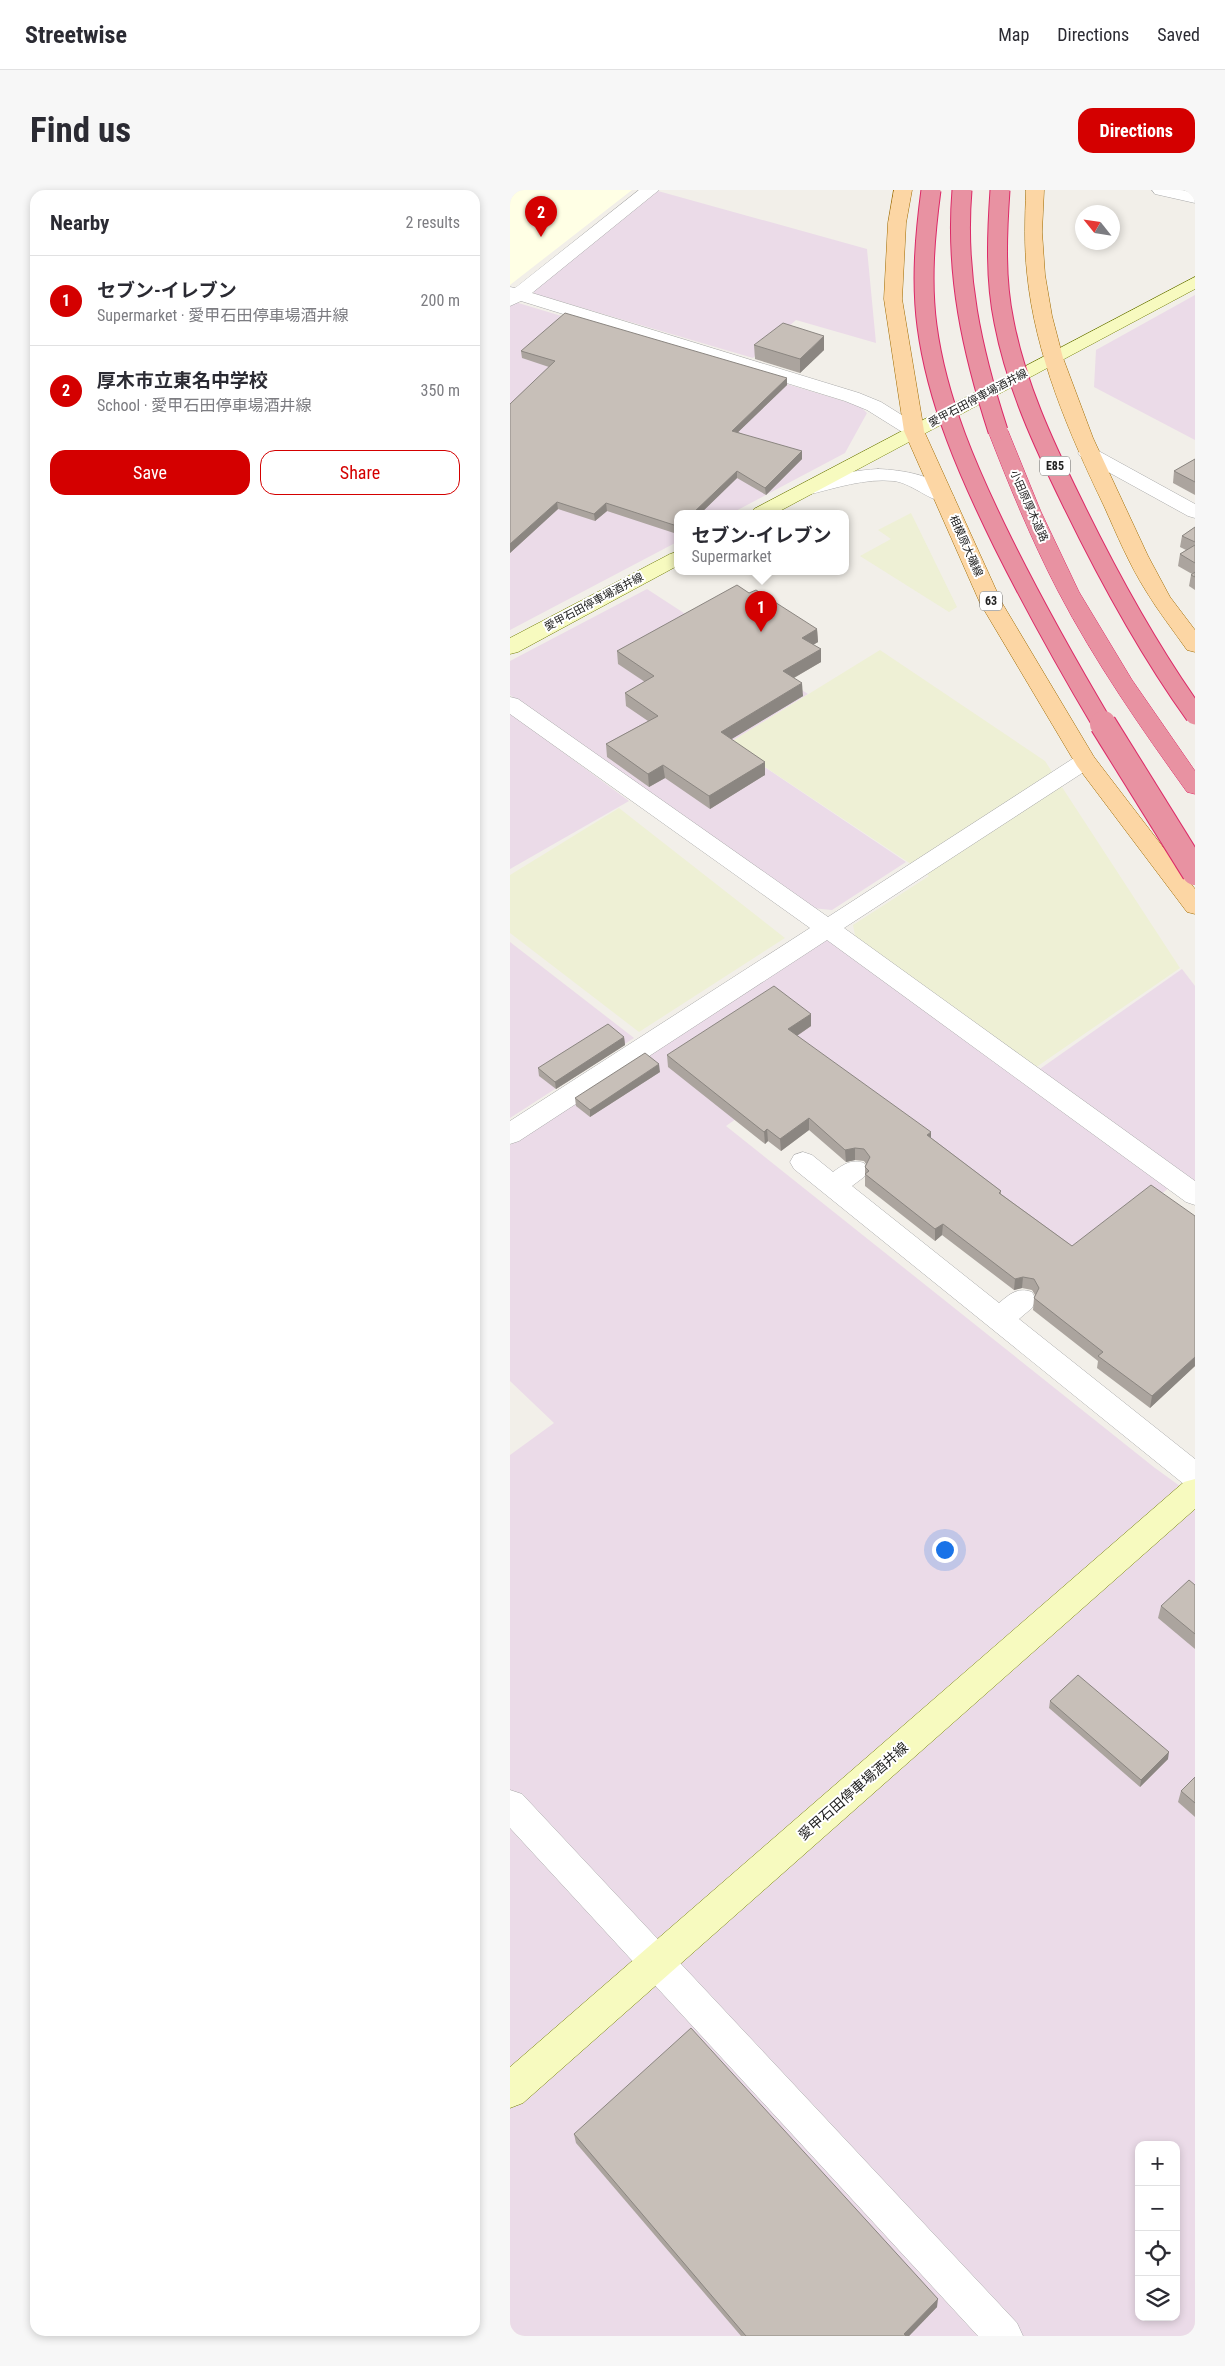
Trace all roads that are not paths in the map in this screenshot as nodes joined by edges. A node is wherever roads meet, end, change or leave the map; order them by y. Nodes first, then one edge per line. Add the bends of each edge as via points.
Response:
1 (650, 190) edge
2 (904, 190) edge
3 (931, 190) edge
4 (962, 190) edge
5 (1000, 190) edge
6 (1035, 190) edge
7 (1161, 190) edge
8 (1195, 198) edge
9 (1195, 282) edge
10 (513, 296) edge
11 (1054, 358) junction
12 (914, 431) junction
13 (1088, 453) junction
14 (807, 489) junction
15 (944, 498) junction
16 (767, 510) edge
17 (1195, 512) edge
18 (674, 560) edge
19 (1195, 645) edge
20 (510, 647) edge
21 (510, 704) edge
22 (1195, 715) edge
23 (1085, 761) junction
24 (1195, 787) edge
25 (1195, 872) edge
26 (1195, 906) edge
27 (827, 928) junction
28 (510, 1134) edge
29 (803, 1162) dead end
30 (856, 1170) dead end
31 (832, 1186) junction
32 (1195, 1196) edge
33 (1022, 1300) dead end
34 (999, 1319) junction
35 (1195, 1476) edge
36 (1195, 1491) edge
37 (510, 1805) edge
38 (658, 1962) junction
39 (510, 2090) edge
40 (1004, 2336) edge

1 - 10 street
2 - 12 main road, 相模原大磯線 / 63 via 897,223 893,299
3 - 25 highway, bridge via 925,237 927,326 956,436 994,524 1058,652
4 - 24 highway, 小田原厚木道路, bridge via 961,272 971,340 1020,490 1096,641 1146,720
5 - 22 highway, E85, bridge via 997,274 1008,339 1032,412 1062,484 1103,564 1140,632
6 - 11 main road via 1032,214 1035,274
7 - 8 street
9 - 11 main road, 愛甲石田停車場酒井線
10 - 12 street via 852,398 874,406
11 - 12 main road, 愛甲石田停車場酒井線
11 - 13 main road
12 - 14 main road, 愛甲石田停車場酒井線
12 - 15 main road, 相模原大磯線 / 63
13 - 17 street
13 - 19 main road via 1150,581
14 - 15 street via 864,475 896,475 926,484
14 - 16 main road, 愛甲石田停車場酒井線
15 - 23 main road, 相模原大磯線 / 63 via 991,603
18 - 20 main road, 愛甲石田停車場酒井線
21 - 27 street
23 - 26 main road, 相模原大磯線 / 63
23 - 27 street
27 - 28 street
27 - 32 street
29 - 31 street
30 - 31 street
31 - 34 street
33 - 34 street
34 - 35 street
36 - 38 main road, 愛甲石田停車場酒井線
37 - 38 street
38 - 39 main road, 愛甲石田停車場酒井線
38 - 40 street

